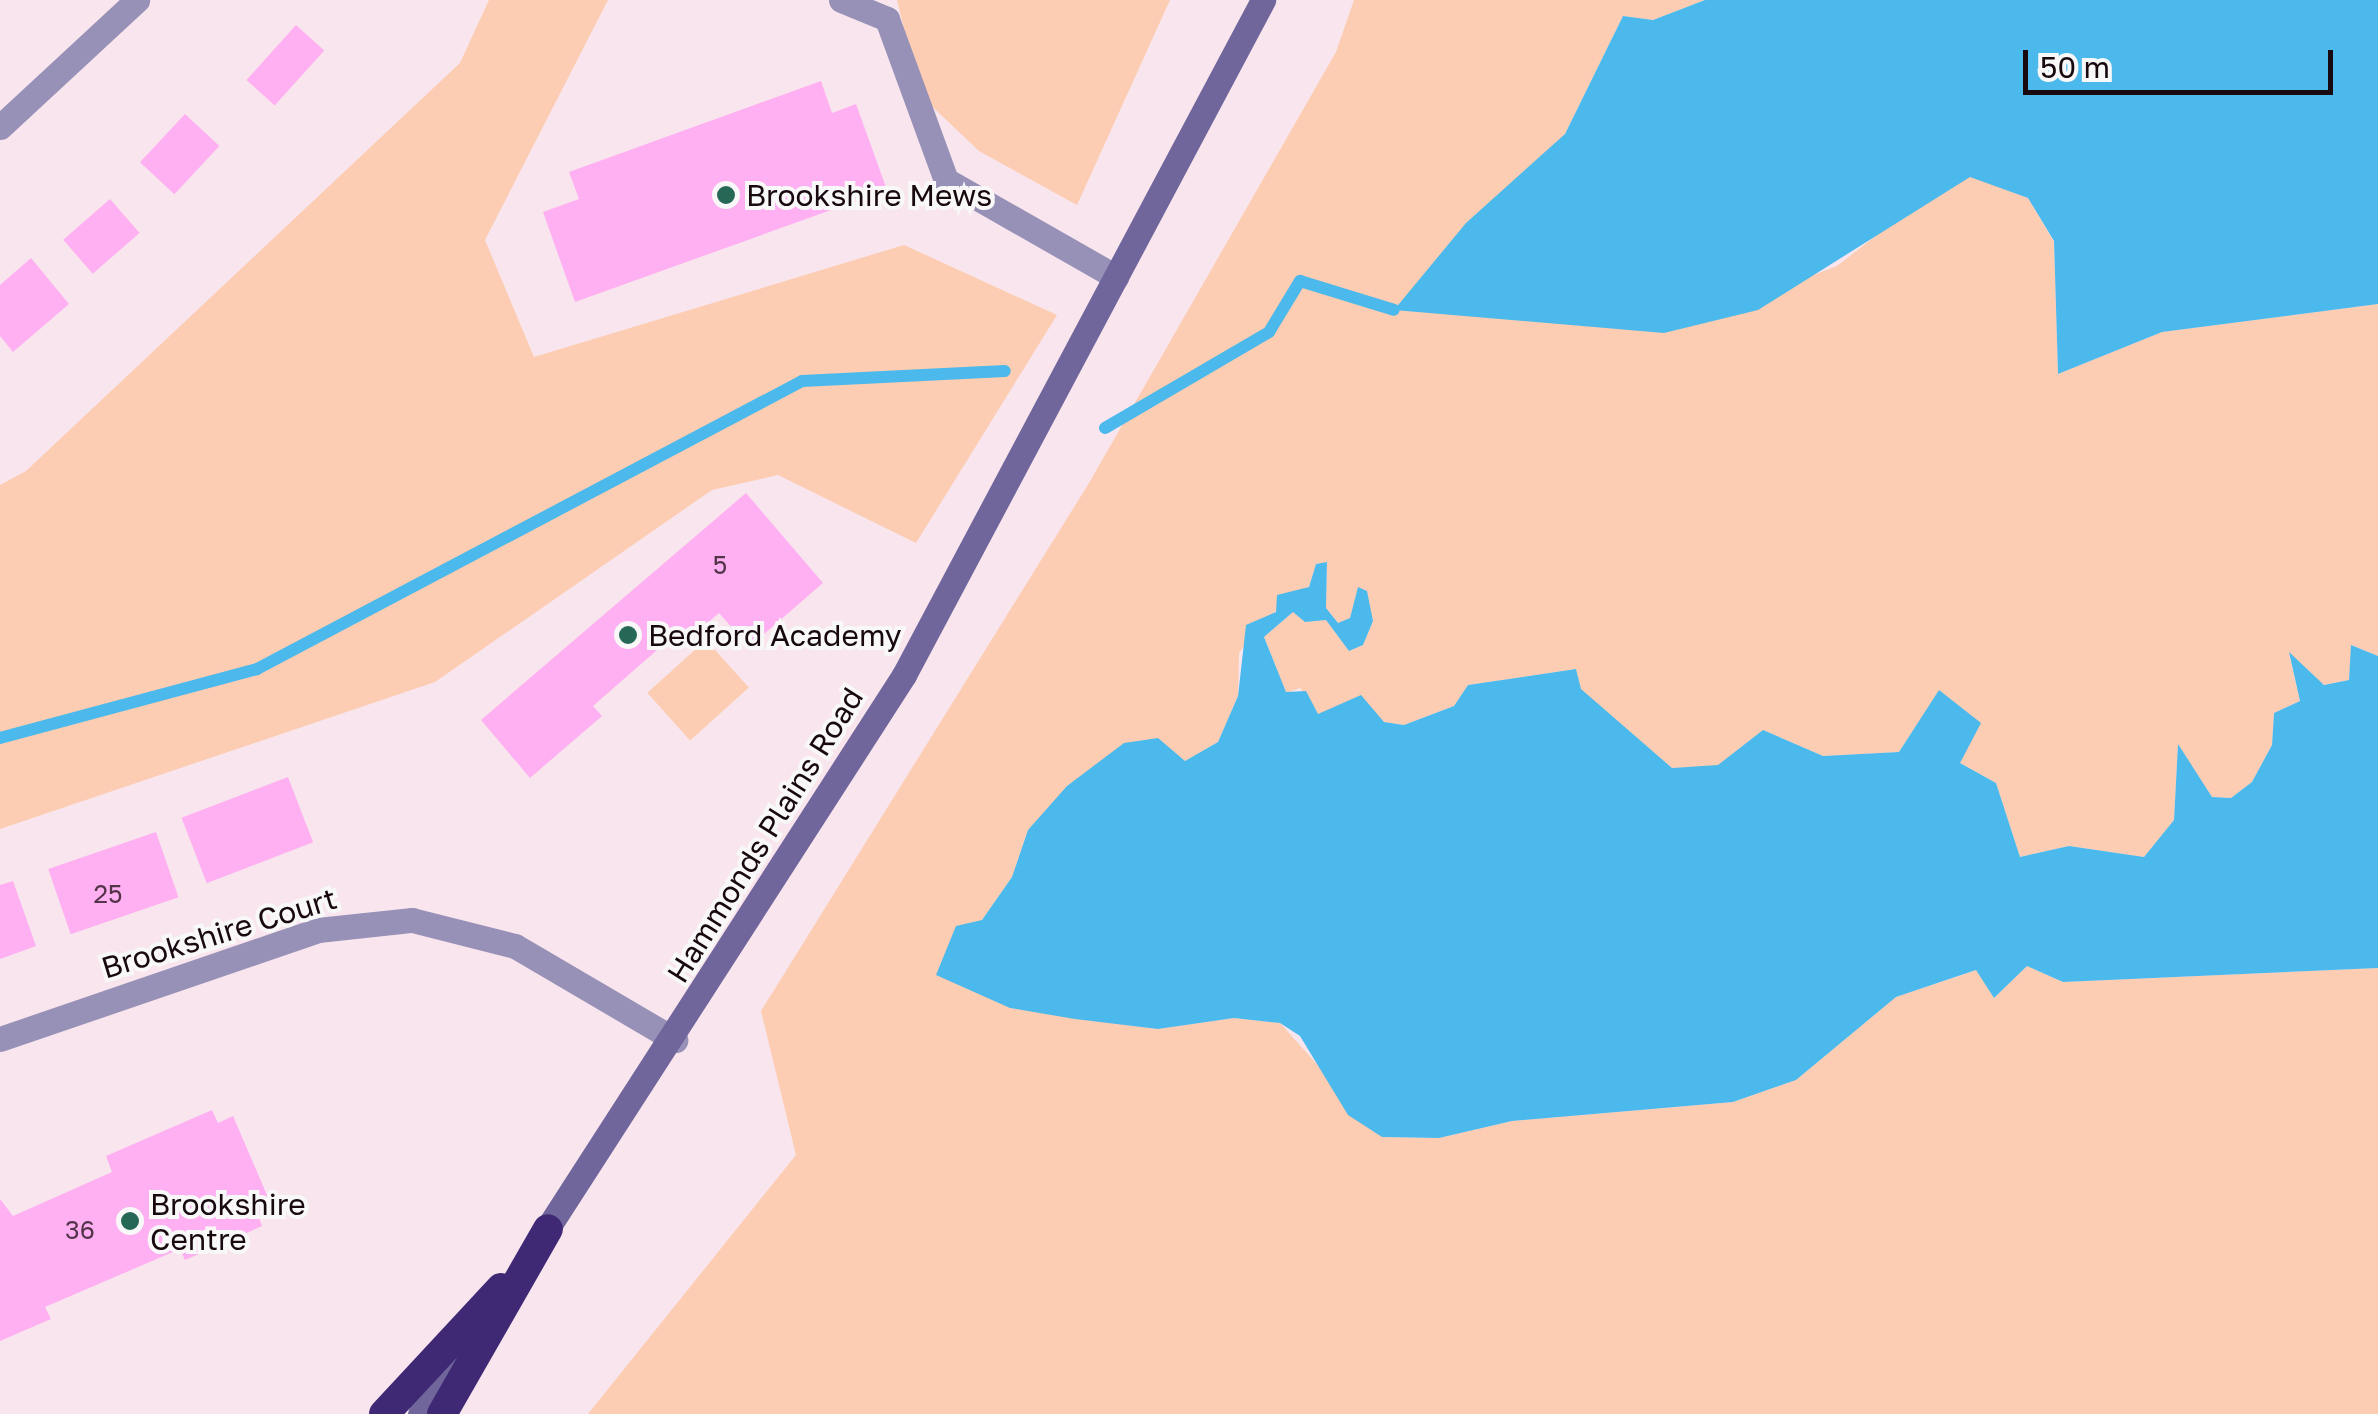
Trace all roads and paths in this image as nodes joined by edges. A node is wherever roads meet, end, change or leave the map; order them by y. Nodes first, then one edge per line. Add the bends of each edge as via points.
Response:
1 (137, 0) edge
2 (841, 0) edge
3 (1264, 0) edge
4 (0, 127) edge
5 (1116, 276) junction
6 (0, 1040) edge
7 (674, 1040) junction
8 (548, 1229) junction
9 (527, 1260) junction
10 (384, 1414) edge
11 (420, 1414) edge
12 (442, 1414) edge

1 - 4 street
2 - 5 street via 888,19 946,180
3 - 5 main road, Hammonds Plains Road
5 - 7 main road, Hammonds Plains Road via 904,675
6 - 7 street, Brookshire Court via 318,930 412,920 515,946
7 - 8 main road, Hammonds Plains Road
8 - 9 main road, Hammonds Plains Road
8 - 12 highway
9 - 10 highway
9 - 11 main road, Hammonds Plains Road

